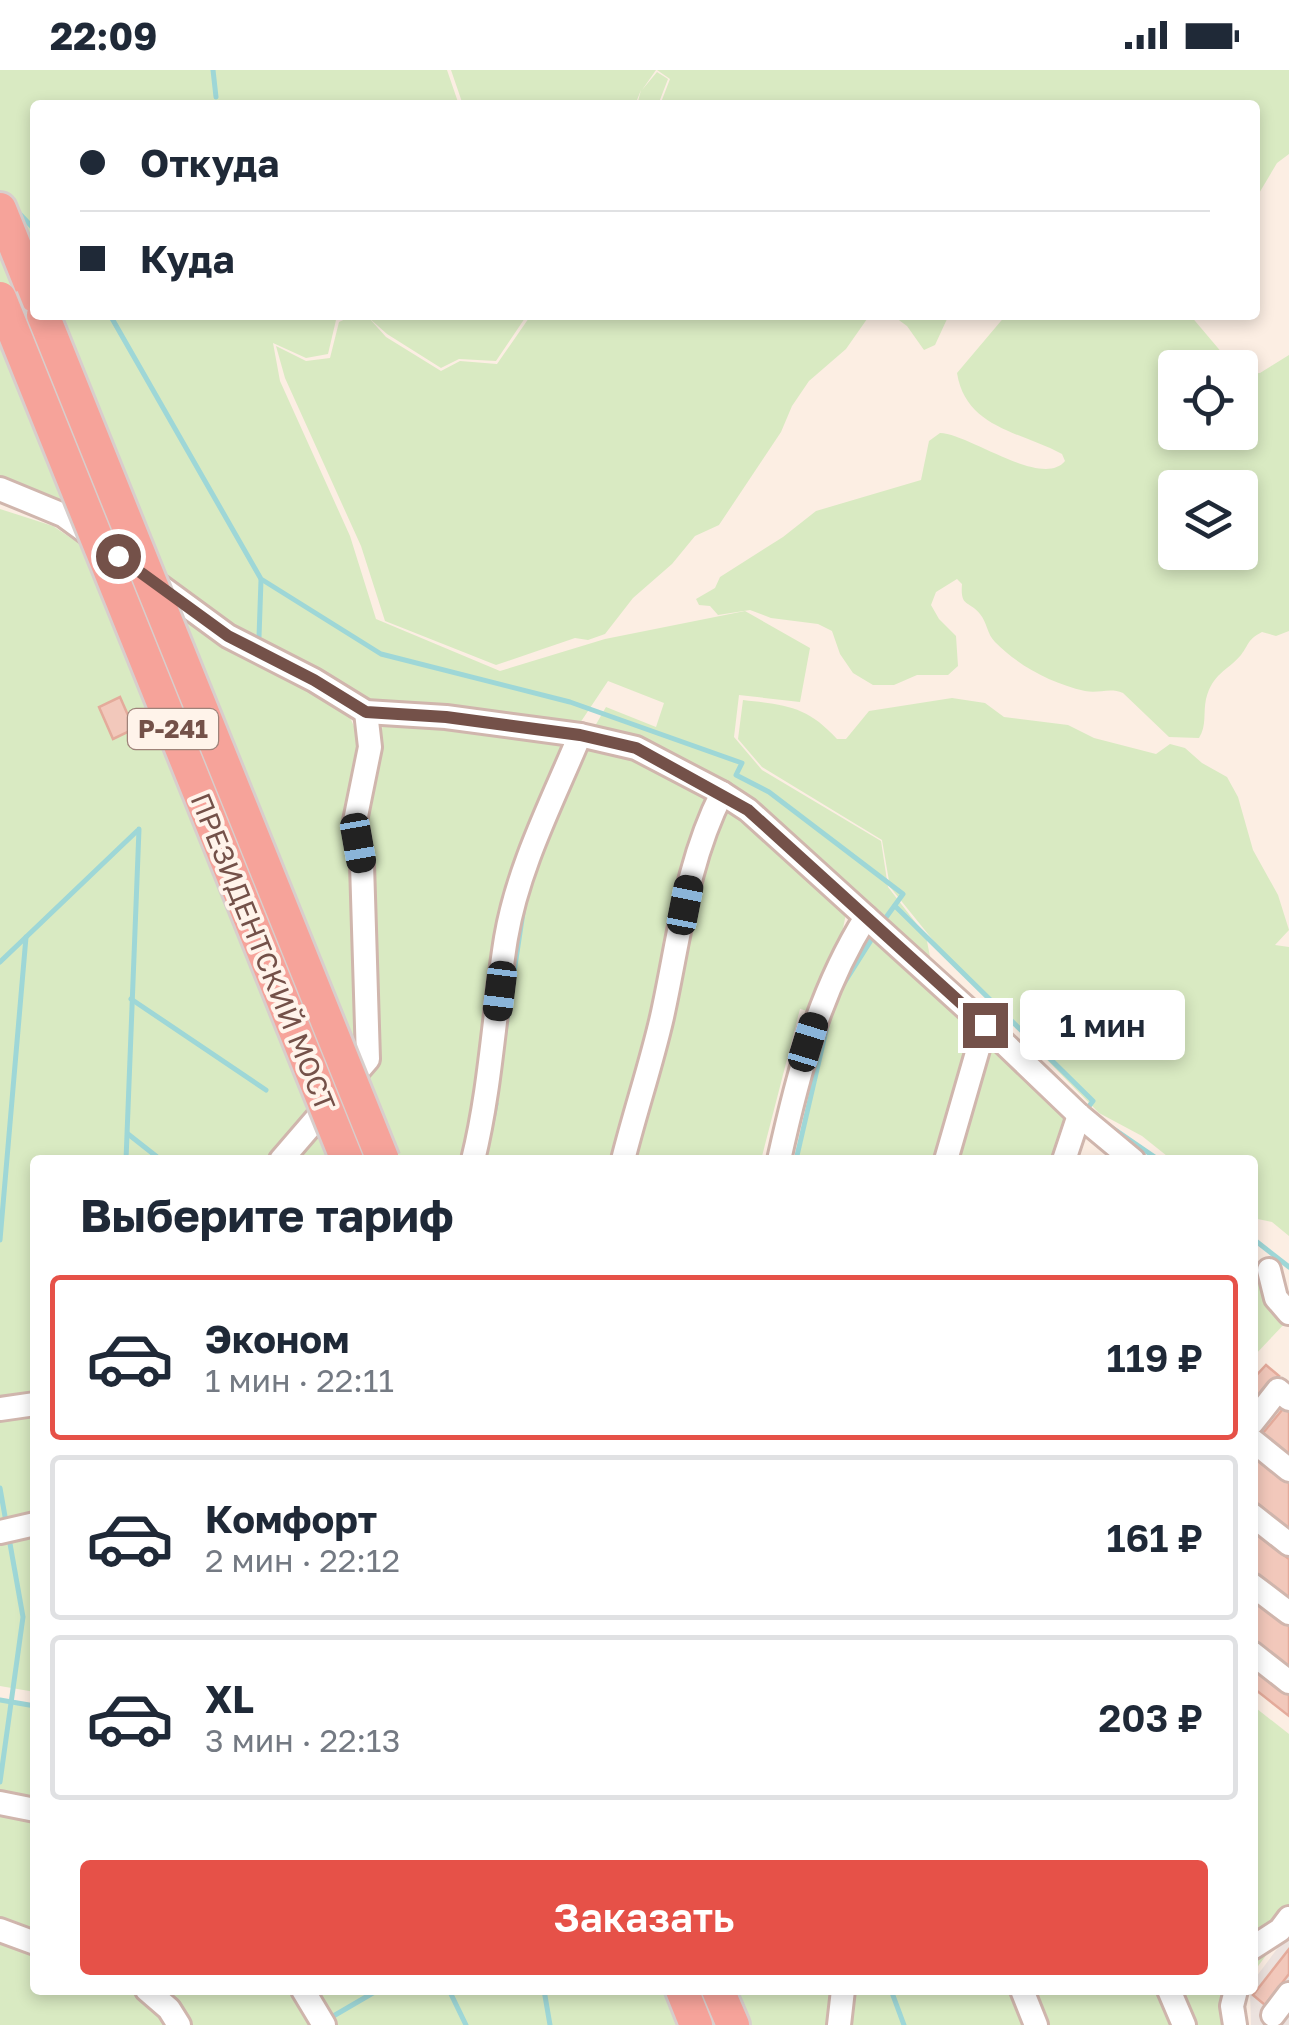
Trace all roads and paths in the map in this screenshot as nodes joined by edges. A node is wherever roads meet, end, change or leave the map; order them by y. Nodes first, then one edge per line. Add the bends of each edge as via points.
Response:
1 (0, 208) edge
2 (30, 283) edge
3 (0, 298) edge
4 (45, 320) edge
5 (0, 489) edge
6 (366, 712) junction
7 (580, 735) junction
8 (722, 793) junction
9 (866, 917) junction
10 (985, 1025) junction
11 (1078, 1115) junction
12 (285, 1155) edge
13 (345, 1155) edge
14 (381, 1155) edge
15 (474, 1155) edge
16 (624, 1155) edge
17 (780, 1155) edge
18 (947, 1155) edge
19 (1066, 1155) edge
20 (1128, 1155) edge
21 (1261, 1264) edge
22 (1289, 1288) edge
23 (1289, 1313) edge
24 (1289, 1400) edge
25 (30, 1405) edge
26 (0, 1409) edge
27 (1258, 1415) edge
28 (1258, 1445) edge
29 (1289, 1470) edge
30 (1258, 1520) edge
31 (30, 1525) edge
32 (0, 1532) edge
33 (1289, 1544) edge
34 (1258, 1589) edge
35 (1289, 1612) edge
36 (1258, 1658) edge
37 (1289, 1682) edge
38 (0, 1802) edge
39 (30, 1809) edge
40 (1289, 1918) edge
41 (0, 1930) edge
42 (30, 1941) edge
43 (1258, 1944) edge
44 (1289, 1994) edge
45 (153, 1995) edge
46 (306, 1995) edge
47 (684, 1995) edge
48 (720, 1995) edge
49 (842, 1995) edge
50 (1024, 1995) edge
51 (1171, 1995) edge
52 (1235, 1995) edge
53 (1273, 2014) dead end
54 (179, 2025) edge
55 (324, 2025) edge
56 (696, 2025) edge
57 (733, 2025) edge
58 (839, 2025) edge
59 (1036, 2025) edge
60 (1184, 2025) edge
61 (1235, 2025) edge

1 - 2 highway
3 - 13 highway, ПРЕЗИДЕНТСКИЙ МОСТ / Р-241, bridge
4 - 14 highway, ПРЕЗИДЕНТСКИЙ МОСТ / Р-241, bridge
5 - 6 lane via 63,515 228,636
6 - 7 lane
6 - 12 lane via 370,747 354,821 362,864 368,1059
7 - 8 lane via 636,748
7 - 15 lane via 526,865 506,936
8 - 9 lane
8 - 16 lane via 702,832
9 - 10 lane
9 - 17 lane via 816,1015
10 - 11 lane
10 - 18 lane
11 - 19 lane
11 - 20 lane
21 - 22 lane
21 - 23 lane
24 - 27 lane via 1278,1390
25 - 26 lane
28 - 29 lane
30 - 33 lane
31 - 32 lane
34 - 35 lane
36 - 37 lane
38 - 39 lane
40 - 43 lane
41 - 42 lane
44 - 53 lane
45 - 54 lane
46 - 55 lane
47 - 56 highway
48 - 57 highway
49 - 58 lane
50 - 59 lane
51 - 60 lane
52 - 61 lane

